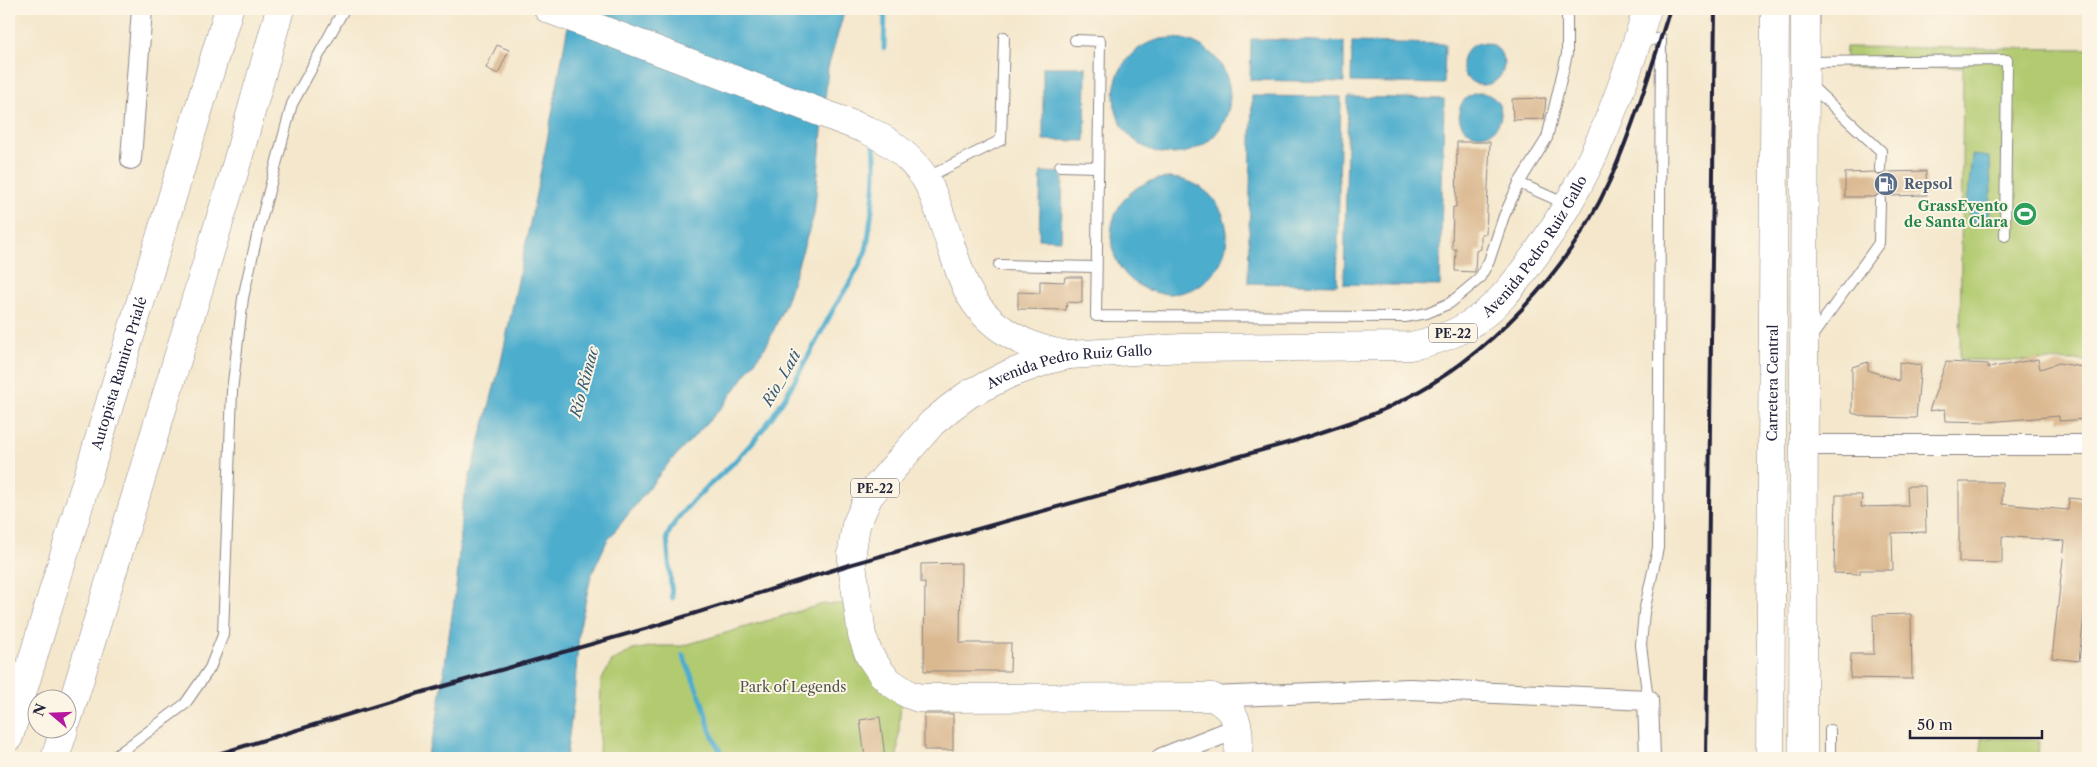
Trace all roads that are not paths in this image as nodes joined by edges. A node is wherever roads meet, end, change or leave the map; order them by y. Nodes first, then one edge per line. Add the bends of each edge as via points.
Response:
1 (142, 9) edge
2 (229, 9) edge
3 (280, 9) edge
4 (344, 9) edge
5 (1567, 9) edge
6 (1647, 9) edge
7 (1775, 9) edge
8 (1805, 9) edge
9 (551, 10) edge
10 (1004, 37) dead end
11 (1075, 40) dead end
12 (1637, 43) junction
13 (1806, 71) junction
14 (131, 159) dead end
15 (1060, 166) dead end
16 (1097, 167) junction
17 (1880, 169) dead end
18 (925, 178) junction
19 (1519, 183) junction
20 (1880, 200) dead end
21 (1568, 205) junction
22 (2005, 236) dead end
23 (999, 265) dead end
24 (1096, 267) junction
25 (1805, 346) junction
26 (1069, 355) junction
27 (1805, 445) junction
28 (2088, 445) edge
29 (77, 690) edge
30 (1212, 697) junction
31 (1648, 700) junction
32 (1238, 728) junction
33 (1830, 730) dead end
34 (9, 737) edge
35 (61, 740) edge
36 (55, 758) edge
37 (113, 758) edge
38 (1162, 758) edge
39 (1238, 758) edge
40 (1650, 758) edge
41 (1770, 758) edge
42 (1803, 758) edge
43 (1830, 758) edge

1 - 14 street
2 - 34 main road, Autopista Ramiro Prialé
3 - 29 main road via 232,180
4 - 37 lane via 292,104 243,298 232,391 223,635 210,668 185,704
5 - 19 lane via 1567,54 1548,138
6 - 12 main road, Avenida Pedro Ruiz Gallo / PE-22
7 - 41 main road, Carretera Central
8 - 13 main road
9 - 18 main road via 880,136 914,164
10 - 18 lane via 1001,140
11 - 16 lane via 1100,41
12 - 21 main road, Avenida Pedro Ruiz Gallo / PE-22 via 1603,136
12 - 31 lane via 1661,38 1658,548 1644,612 1642,645
13 - 17 lane via 1881,151
13 - 22 lane via 2007,60
13 - 25 main road
15 - 16 lane
16 - 24 lane
18 - 26 main road via 967,288 985,313 1021,341
19 - 21 lane
19 - 24 lane via 1479,279 1450,303 1427,313 1404,317 1096,316
20 - 25 lane via 1879,243
21 - 26 main road, Avenida Pedro Ruiz Gallo / PE-22 via 1538,252 1500,300 1471,324 1440,339 1395,347 1182,348
23 - 24 lane
25 - 27 main road
26 - 30 main road, Avenida Pedro Ruiz Gallo / PE-22 via 1028,366 969,394 932,423 869,496 856,525 852,564 862,635 869,655 890,682 919,698
27 - 28 street
27 - 42 main road
30 - 31 street via 1410,689
30 - 32 main road via 1228,708
31 - 40 street
32 - 38 street
32 - 39 main road
33 - 43 lane
35 - 36 main road

